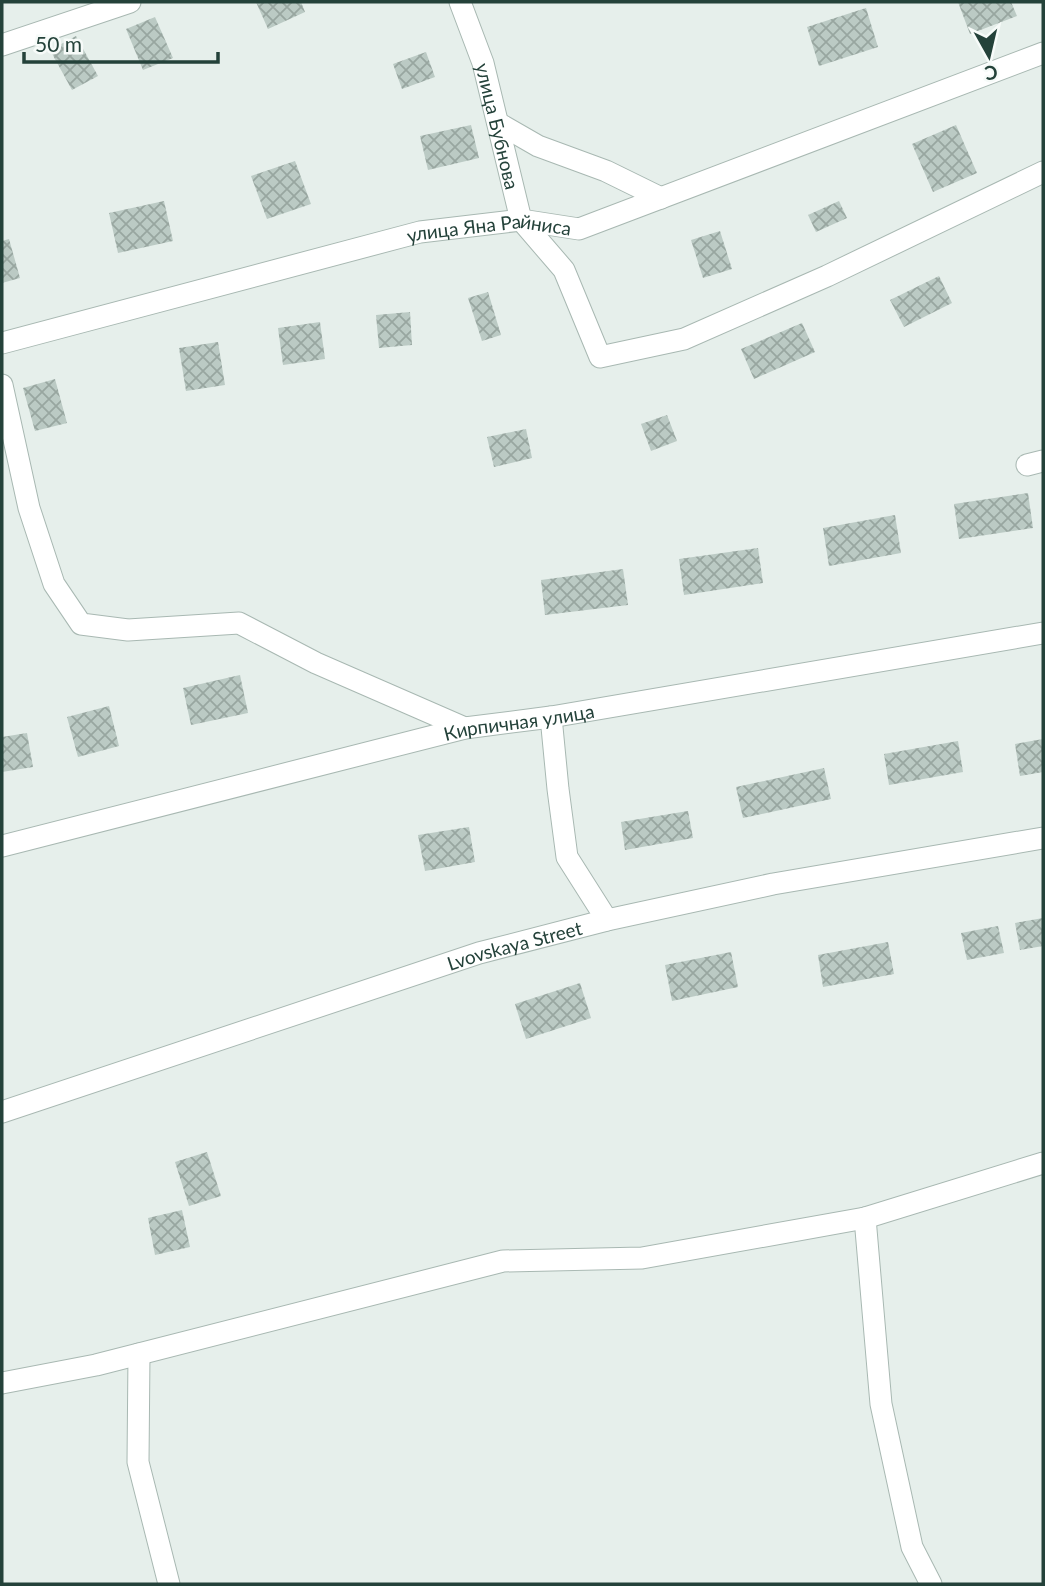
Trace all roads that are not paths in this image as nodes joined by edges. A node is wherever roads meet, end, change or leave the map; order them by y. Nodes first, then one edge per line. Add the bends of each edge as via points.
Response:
1 (130, 2) edge
2 (460, 2) edge
3 (2, 45) edge
4 (1043, 53) edge
5 (498, 123) junction
6 (1043, 172) edge
7 (661, 198) junction
8 (521, 220) junction
9 (2, 343) edge
10 (2, 385) edge
11 (1043, 633) edge
12 (551, 717) junction
13 (465, 728) junction
14 (1043, 838) edge
15 (2, 846) edge
16 (607, 920) junction
17 (2, 1112) edge
18 (1043, 1163) edge
19 (865, 1218) junction
20 (139, 1354) junction
21 (2, 1383) edge
22 (169, 1584) edge
23 (931, 1584) edge

1 - 3 street
2 - 5 street, улица Бубнова via 484,63
4 - 7 street, улица Яна Райниса
5 - 7 street via 538,146
5 - 8 street, улица Бубнова
6 - 8 street, улица Бубнова via 684,339 600,357 564,270
7 - 8 street, улица Яна Райниса via 579,229
8 - 9 street, улица Яна Райниса via 420,232
10 - 13 street via 29,508 54,584 81,624 128,630 239,623 316,663
11 - 12 street, Кирпичная улица
12 - 13 street, Кирпичная улица
12 - 16 street via 567,857
13 - 15 street, Кирпичная улица
14 - 16 street, Lvovskaya Street via 773,884
16 - 17 street, Lvovskaya Street via 480,953
18 - 19 street
19 - 20 street via 642,1258 503,1261
19 - 23 street via 881,1404 912,1547
20 - 21 street
20 - 22 street via 138,1462

